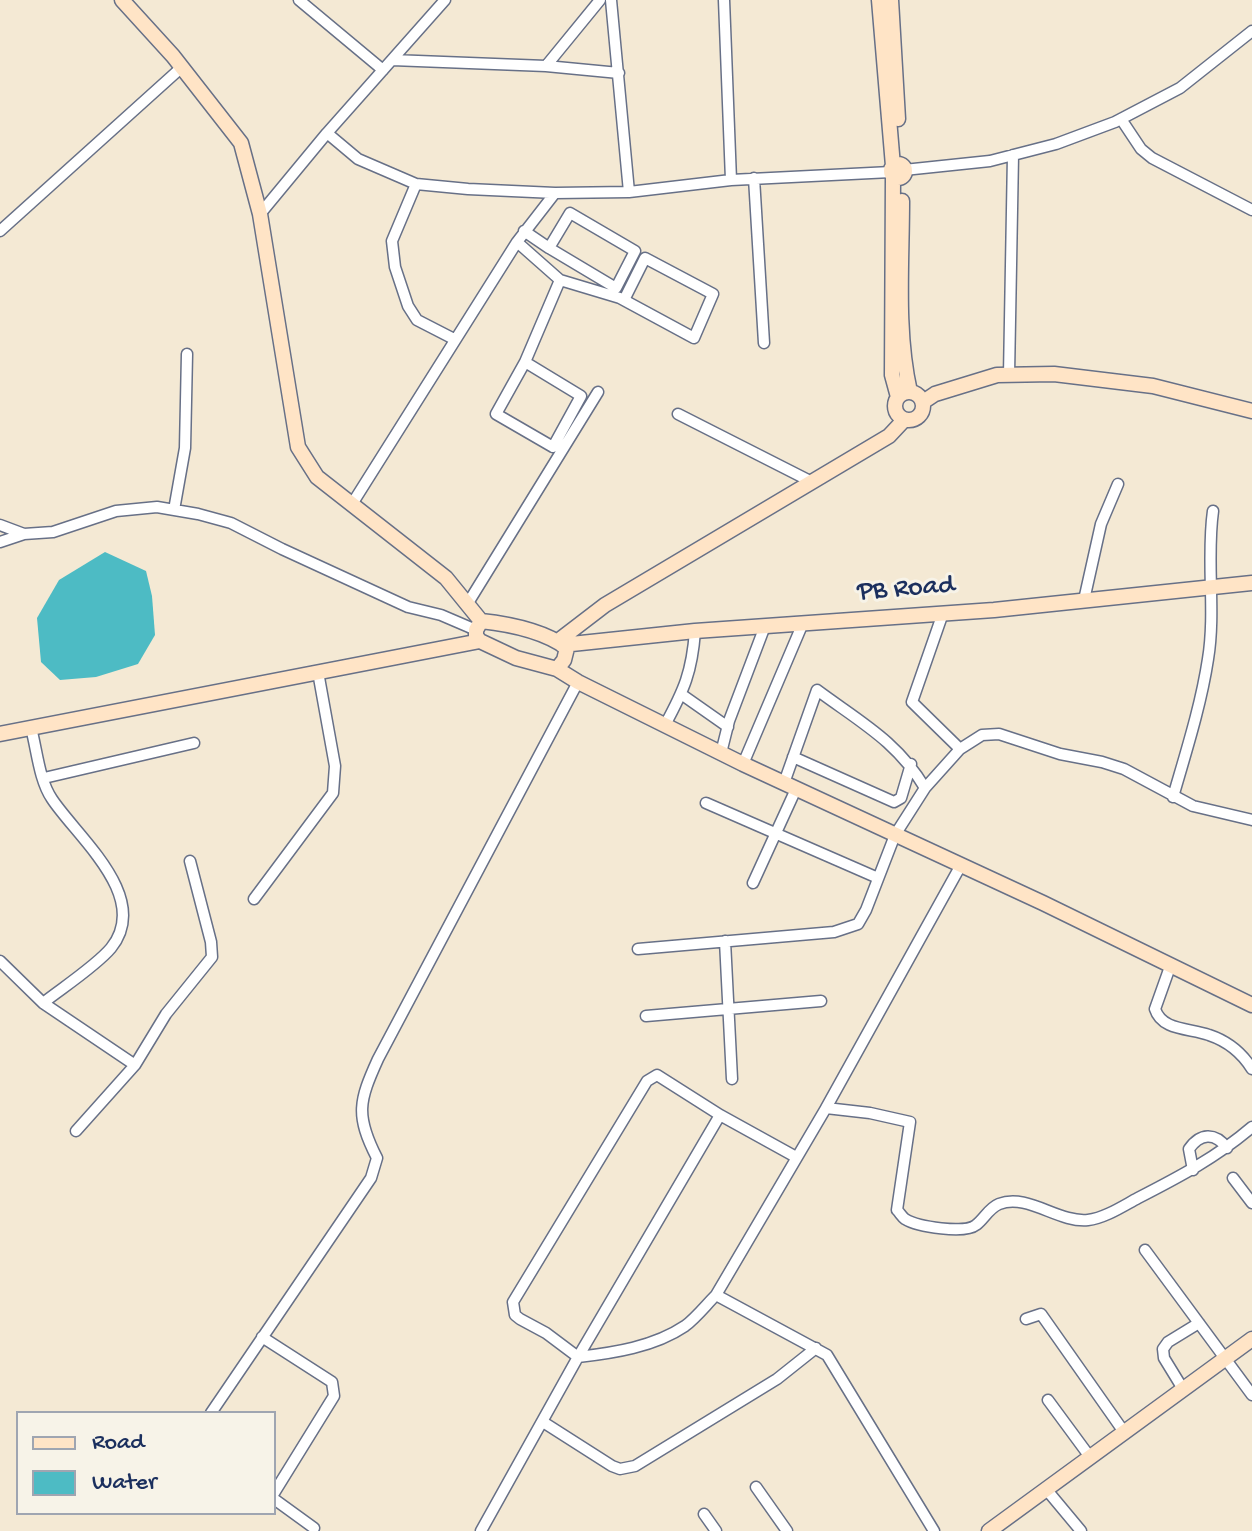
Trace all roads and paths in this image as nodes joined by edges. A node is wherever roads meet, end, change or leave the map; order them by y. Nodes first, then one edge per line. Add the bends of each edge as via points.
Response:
1 (122, 0) edge
2 (299, 0) edge
3 (445, 0) edge
4 (600, 0) edge
5 (611, 0) edge
6 (724, 0) edge
7 (879, 0) edge
8 (891, 0) edge
9 (1252, 31) edge
10 (392, 60) junction
11 (546, 66) junction
12 (182, 67) junction
13 (383, 70) junction
14 (619, 73) junction
15 (1121, 119) junction
16 (327, 133) junction
17 (1013, 155) junction
18 (897, 171) junction
19 (754, 178) junction
20 (731, 180) junction
21 (416, 184) junction
22 (629, 192) junction
23 (555, 193) junction
24 (1252, 210) edge
25 (260, 214) junction
26 (0, 231) edge
27 (524, 231) junction
28 (517, 242) junction
29 (549, 248) junction
30 (560, 280) junction
31 (624, 300) junction
32 (454, 339) junction
33 (764, 343) dead end
34 (187, 354) dead end
35 (525, 362) junction
36 (1009, 375) junction
37 (598, 392) dead end
38 (904, 394) junction
39 (923, 402) junction
40 (1252, 411) edge
41 (678, 414) dead end
42 (904, 420) junction
43 (812, 482) junction
44 (1118, 484) dead end
45 (352, 504) junction
46 (174, 510) junction
47 (1213, 511) dead end
48 (0, 525) edge
49 (24, 534) junction
50 (0, 542) edge
51 (1252, 583) edge
52 (1210, 587) junction
53 (1084, 600) junction
54 (468, 603) junction
55 (943, 613) junction
56 (803, 623) junction
57 (765, 626) junction
58 (479, 631) junction
59 (695, 631) junction
60 (560, 643) junction
61 (557, 669) junction
62 (318, 672) junction
63 (578, 682) junction
64 (681, 694) junction
65 (665, 725) junction
66 (728, 727) junction
67 (31, 728) junction
68 (0, 734) edge
69 (194, 743) dead end
70 (960, 749) junction
71 (721, 753) junction
72 (793, 757) junction
73 (743, 764) junction
74 (911, 764) junction
75 (44, 778) junction
76 (790, 786) junction
77 (925, 788) junction
78 (1173, 797) junction
79 (706, 803) dead end
80 (1252, 820) edge
81 (776, 833) junction
82 (895, 835) junction
83 (190, 861) dead end
84 (961, 865) junction
85 (878, 878) junction
86 (753, 883) dead end
87 (254, 899) dead end
88 (725, 941) junction
89 (638, 949) dead end
90 (0, 961) edge
91 (1171, 964) junction
92 (821, 1001) dead end
93 (43, 1003) junction
94 (1252, 1005) edge
95 (729, 1009) junction
96 (646, 1016) dead end
97 (135, 1065) junction
98 (1252, 1069) edge
99 (732, 1079) dead end
100 (826, 1108) junction
101 (720, 1115) junction
102 (1252, 1127) edge
103 (76, 1131) dead end
104 (1227, 1148) junction
105 (796, 1157) junction
106 (1193, 1170) junction
107 (1233, 1178) dead end
108 (1252, 1203) edge
109 (1145, 1250) dead end
110 (716, 1295) junction
111 (1026, 1319) dead end
112 (1199, 1323) junction
113 (262, 1337) junction
114 (1252, 1339) edge
115 (816, 1348) junction
116 (578, 1357) junction
117 (1226, 1358) junction
118 (1183, 1389) junction
119 (1252, 1395) edge
120 (1048, 1400) dead end
121 (212, 1411) edge
122 (543, 1422) junction
123 (1124, 1432) junction
124 (1090, 1457) junction
125 (756, 1487) dead end
126 (1046, 1489) junction
127 (276, 1493) edge
128 (276, 1498) edge
129 (704, 1514) dead end
130 (314, 1528) dead end
131 (481, 1531) edge
132 (716, 1531) edge
133 (787, 1531) edge
134 (934, 1531) edge
135 (989, 1531) edge
136 (1081, 1531) edge

1 - 12 street
2 - 13 street
3 - 10 street
4 - 11 street
5 - 14 street
6 - 20 street
7 - 18 street
8 - 18 street
9 - 15 street via 1180,88
10 - 11 street
10 - 13 street
11 - 14 street
12 - 25 street via 241,143
12 - 26 street
13 - 16 street
14 - 22 street
15 - 17 street
15 - 24 street via 1152,158
16 - 21 street via 358,159
16 - 25 street
17 - 18 street
17 - 36 street
18 - 19 street
18 - 38 street via 892,375
19 - 20 street
19 - 33 street
20 - 22 street
21 - 23 street
21 - 32 street via 392,241 395,267 417,320
22 - 23 street
23 - 27 street
25 - 45 street via 298,447 317,477
27 - 28 street
27 - 29 street
28 - 30 street
28 - 32 street
29 - 29 street via 616,288 635,251 570,213
30 - 31 street
30 - 35 street
31 - 31 street via 694,338 713,294 645,258
32 - 45 street
34 - 46 street via 185,448
35 - 35 street via 581,396 553,447 496,414
36 - 39 street via 935,394
36 - 40 street via 1054,374 1153,386
37 - 54 street
38 - 39 street via 918,395
38 - 42 street via 895,410
39 - 42 street via 920,415
41 - 43 street
42 - 43 street via 889,436
43 - 60 street via 605,605
44 - 53 street via 1101,524
45 - 54 street via 446,578
46 - 49 street via 116,511 53,532
46 - 58 street via 231,523 348,581
47 - 52 street
48 - 49 street
49 - 50 street
51 - 52 street, PB Road
52 - 53 street, PB Road
52 - 78 street via 1208,660
53 - 55 street, PB Road
54 - 58 street
55 - 56 street, PB Road
55 - 70 street via 912,702
56 - 57 street, PB Road
56 - 73 street
57 - 59 street, PB Road
57 - 66 street
58 - 60 street via 516,628
58 - 61 street via 516,658
58 - 62 street
59 - 60 street, PB Road
59 - 64 street
60 - 61 street via 567,653
61 - 63 street
62 - 67 street
62 - 87 street via 335,766 333,793
63 - 65 street
63 - 113 street via 363,1093 363,1127 377,1158 371,1178
64 - 65 street
64 - 66 street
65 - 71 street
66 - 71 street
67 - 68 street
67 - 75 street
69 - 75 street
70 - 77 street
70 - 78 street via 982,735 999,734 1124,769
71 - 73 street
72 - 74 street via 894,802 901,798
72 - 74 street via 817,690
72 - 76 street
73 - 76 street
74 - 77 street
75 - 93 street via 50,798 103,862 122,908 110,950
76 - 81 street
76 - 82 street
77 - 82 street
78 - 80 street
79 - 81 street
81 - 85 street
81 - 86 street
82 - 84 street
82 - 85 street
83 - 97 street via 212,957 166,1014
84 - 91 street
84 - 100 street
85 - 88 street via 853,927
88 - 89 street
88 - 95 street
90 - 93 street
91 - 94 street
91 - 98 street via 1157,1015 1164,1023 1210,1035 1240,1052
92 - 95 street
93 - 97 street
95 - 96 street
95 - 99 street
97 - 103 street
100 - 105 street
100 - 106 street via 910,1122 897,1210 905,1219 950,1229 976,1226 999,1204 1010,1203 1088,1220
101 - 105 street
101 - 116 street
101 - 116 street via 657,1075 647,1081 513,1302 515,1315
102 - 104 street
104 - 106 street
104 - 106 street via 1210,1135 1201,1137 1189,1149
105 - 110 street
107 - 108 street
109 - 112 street
110 - 115 street
110 - 116 street via 685,1326 643,1345
111 - 123 street via 1041,1314
112 - 117 street
112 - 118 street via 1163,1349
113 - 121 street
113 - 127 street via 335,1389
114 - 117 street
115 - 122 street via 777,1379 635,1466 612,1466
115 - 134 street via 827,1355
116 - 122 street
117 - 118 street
117 - 119 street
118 - 123 street
120 - 124 street
122 - 131 street
123 - 124 street
124 - 126 street
125 - 133 street
126 - 135 street
126 - 136 street
128 - 130 street
129 - 132 street

